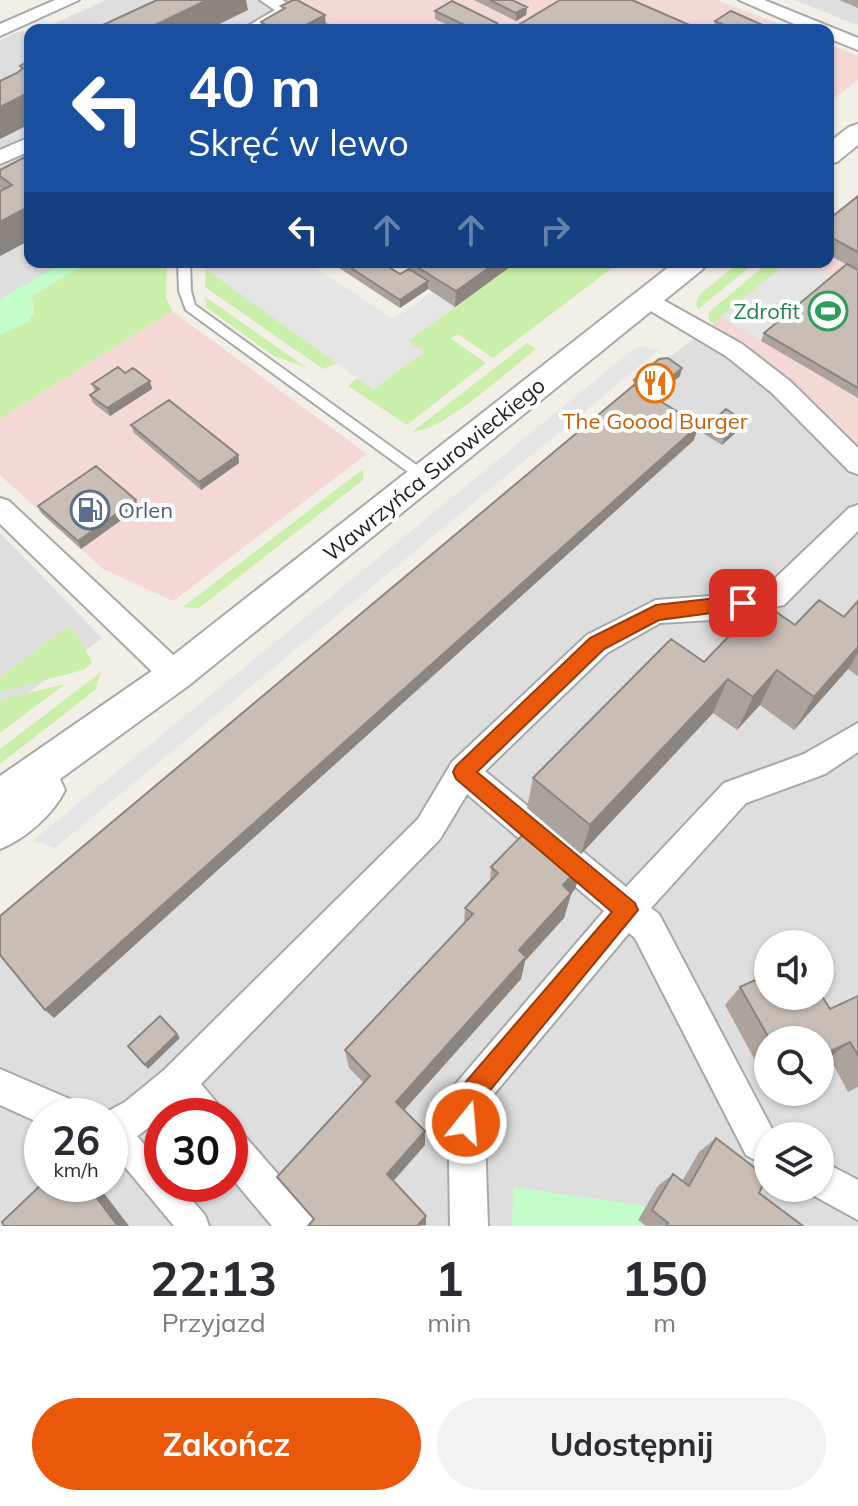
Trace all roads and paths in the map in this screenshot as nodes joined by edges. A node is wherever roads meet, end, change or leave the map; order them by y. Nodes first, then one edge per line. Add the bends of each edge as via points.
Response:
1 (70, 0) edge
2 (269, 0) edge
3 (748, 0) edge
4 (289, 10) junction
5 (262, 24) edge
6 (315, 24) edge
7 (808, 24) edge
8 (0, 31) edge
9 (834, 34) edge
10 (858, 44) edge
11 (858, 132) edge
12 (24, 146) edge
13 (834, 151) edge
14 (0, 158) edge
15 (184, 268) edge
16 (686, 268) edge
17 (647, 299) junction
18 (858, 464) edge
19 (424, 477) junction
20 (0, 508) edge
21 (853, 527) edge
22 (175, 675) junction
23 (858, 736) edge
24 (463, 772) junction
25 (0, 799) edge
26 (0, 830) edge
27 (627, 910) junction
28 (177, 1083) junction
29 (0, 1087) edge
30 (25, 1098) edge
31 (189, 1098) edge
32 (128, 1121) edge
33 (754, 1132) edge
34 (128, 1149) edge
35 (248, 1168) edge
36 (834, 1187) edge
37 (858, 1201) edge
38 (296, 1225) edge
39 (194, 1226) edge
40 (469, 1226) edge

1 - 8 street
2 - 4 street
3 - 7 street
4 - 5 street
4 - 6 street
9 - 10 street
11 - 13 street
12 - 14 street
15 - 19 lane via 190,307
16 - 17 street, Wawrzyńca Surowieckiego
17 - 18 street via 734,350 781,387
17 - 19 street, Wawrzyńca Surowieckiego
19 - 22 street, Wawrzyńca Surowieckiego
20 - 22 street
21 - 24 street via 774,597 656,612 597,644
22 - 25 street, Wawrzyńca Surowieckiego
22 - 26 street, Wawrzyńca Surowieckiego
23 - 27 street via 814,764 735,793
24 - 27 street
24 - 28 street via 429,829
27 - 33 street via 647,926
27 - 40 street via 466,1100
28 - 31 street
28 - 32 street
29 - 30 street
34 - 39 street
35 - 38 street
36 - 37 street

